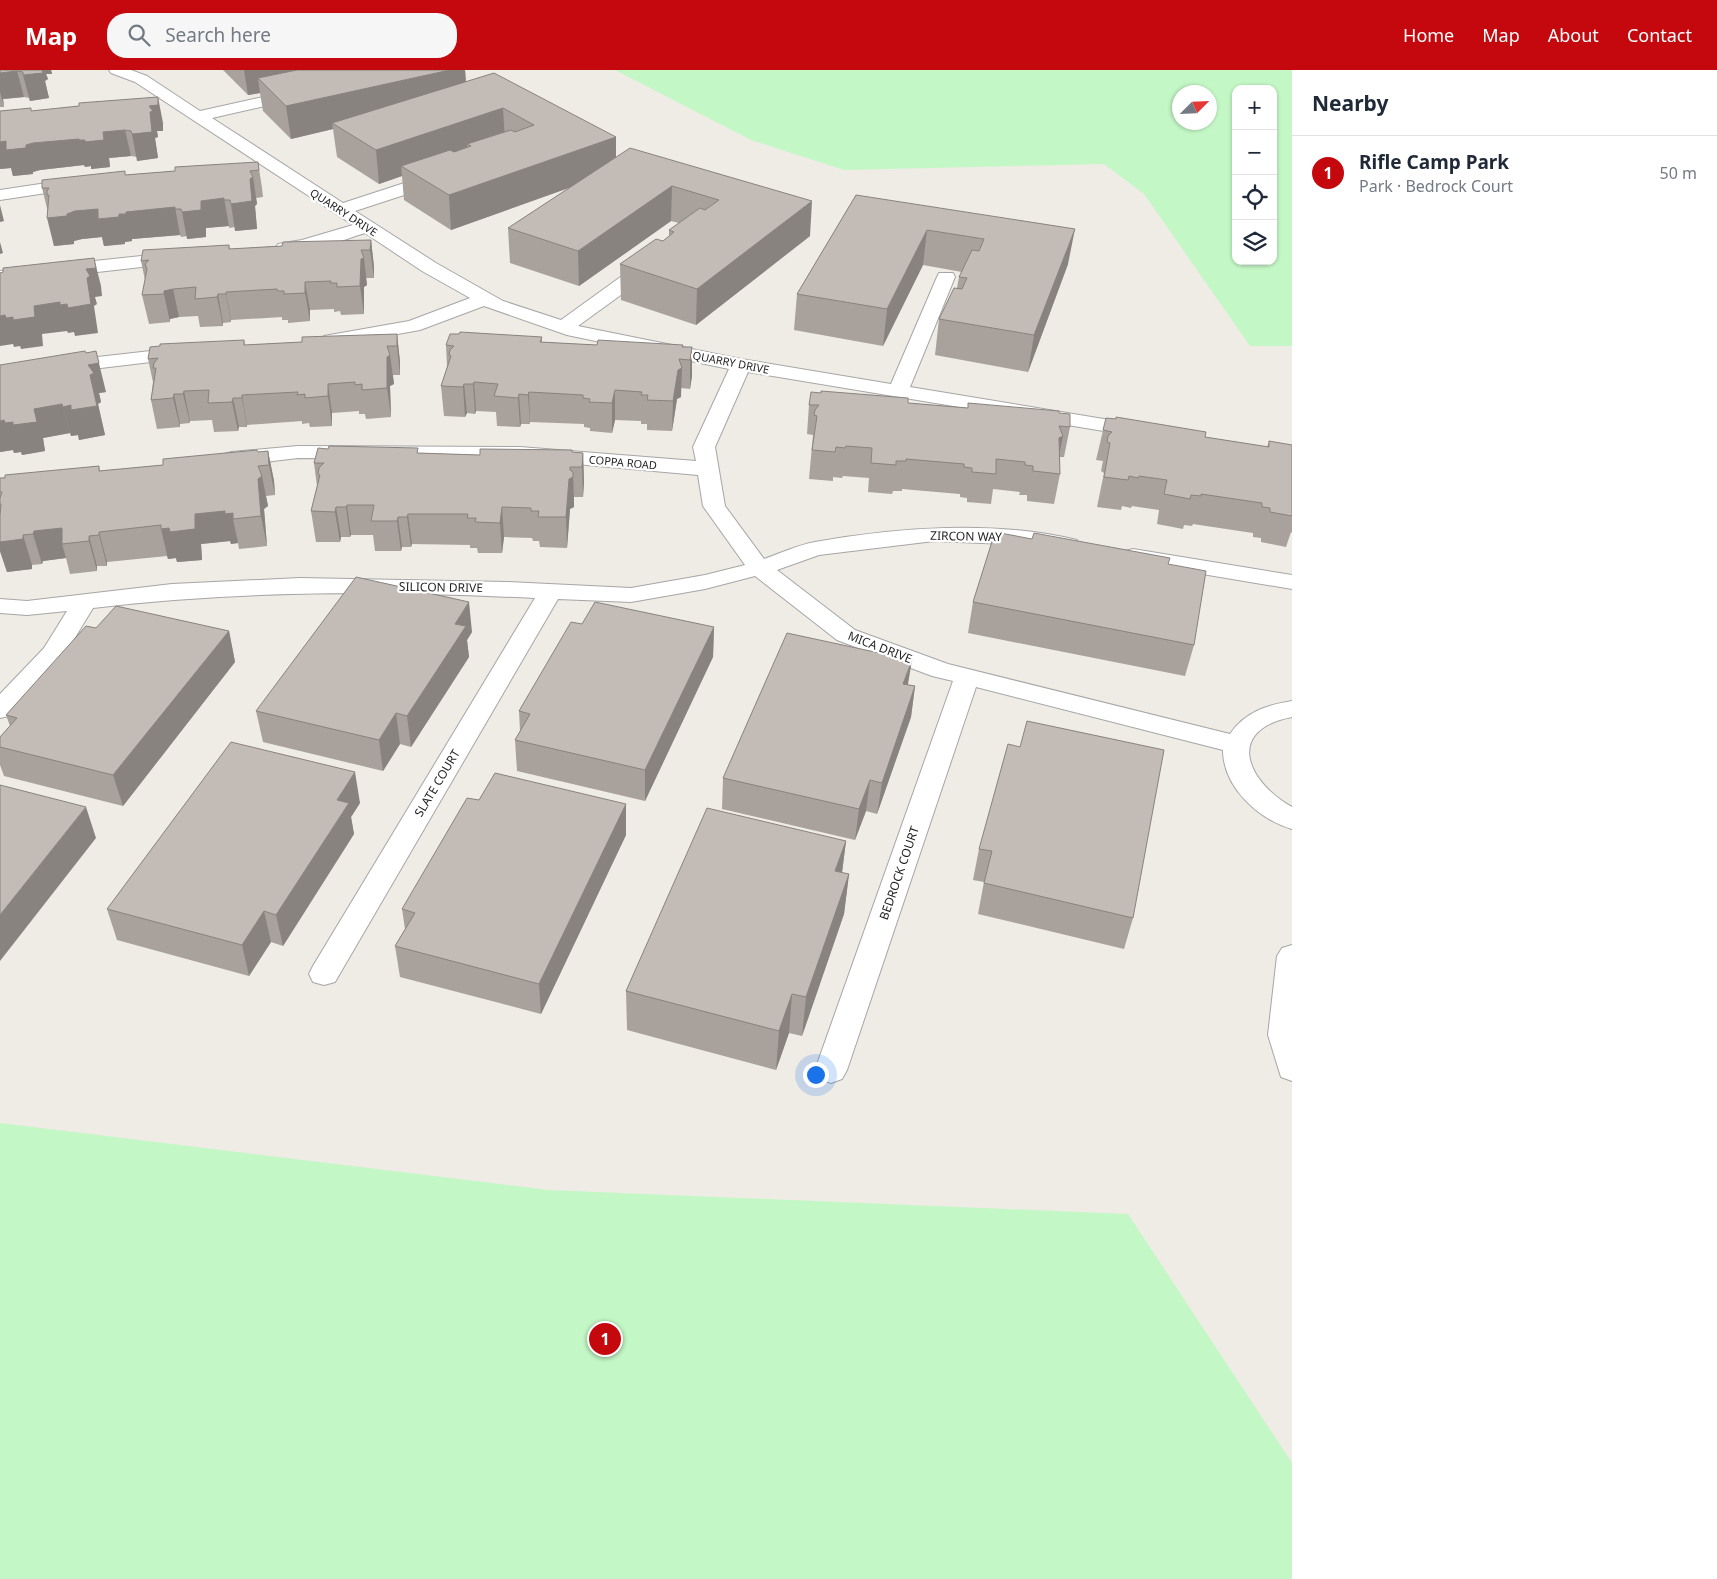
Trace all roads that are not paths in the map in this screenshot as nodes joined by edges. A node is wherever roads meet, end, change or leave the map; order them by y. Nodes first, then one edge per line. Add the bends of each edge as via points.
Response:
1 (117, 70) edge
2 (311, 92) edge
3 (168, 96) junction
4 (148, 101) edge
5 (198, 116) junction
6 (265, 160) junction
7 (239, 165) edge
8 (450, 175) edge
9 (96, 182) edge
10 (0, 195) edge
11 (340, 210) junction
12 (367, 227) junction
13 (267, 249) edge
14 (668, 251) edge
15 (200, 256) edge
16 (0, 276) edge
17 (946, 277) dead end
18 (486, 299) junction
19 (564, 328) junction
20 (316, 341) edge
21 (203, 351) edge
22 (741, 365) junction
23 (0, 374) edge
24 (898, 391) junction
25 (1156, 433) edge
26 (212, 461) edge
27 (708, 469) junction
28 (760, 568) junction
29 (1292, 582) edge
30 (551, 591) junction
31 (85, 601) junction
32 (0, 606) edge
33 (968, 677) junction
34 (1292, 709) edge
35 (0, 710) edge
36 (1239, 745) junction
37 (1292, 819) edge
38 (1292, 956) edge
39 (324, 974) dead end
40 (1292, 1068) edge
41 (831, 1070) dead end

1 - 3 street, QUARRY DRIVE via 141,79
2 - 5 street
3 - 4 street
3 - 5 street, QUARRY DRIVE
5 - 6 street, QUARRY DRIVE
6 - 7 street
6 - 11 street, QUARRY DRIVE
8 - 11 street
9 - 10 street
11 - 12 street, QUARRY DRIVE
12 - 13 street via 304,246
12 - 18 street, QUARRY DRIVE
14 - 19 street
15 - 16 street
17 - 24 street
18 - 19 street, QUARRY DRIVE
18 - 20 street via 412,326
19 - 22 street, QUARRY DRIVE
21 - 23 street
22 - 24 street, QUARRY DRIVE
22 - 27 street, MICA DRIVE via 704,447
24 - 25 street, QUARRY DRIVE
26 - 27 street, COPPA ROAD via 298,452 520,453
27 - 28 street, MICA DRIVE via 714,506
28 - 29 street, ZIRCON WAY via 815,549 934,534 1031,538
28 - 30 street, SILICON DRIVE via 631,595
28 - 33 street, MICA DRIVE via 846,635
30 - 31 street, SILICON DRIVE via 300,585 172,591
30 - 39 street, SLATE COURT
31 - 32 street, SILICON DRIVE via 27,608
31 - 35 street via 53,653
33 - 36 street, MICA DRIVE
33 - 41 street, BEDROCK COURT
34 - 36 street via 1258,719 1242,734
36 - 37 street via 1236,752 1240,773 1254,793
38 - 40 street via 1283,1035

